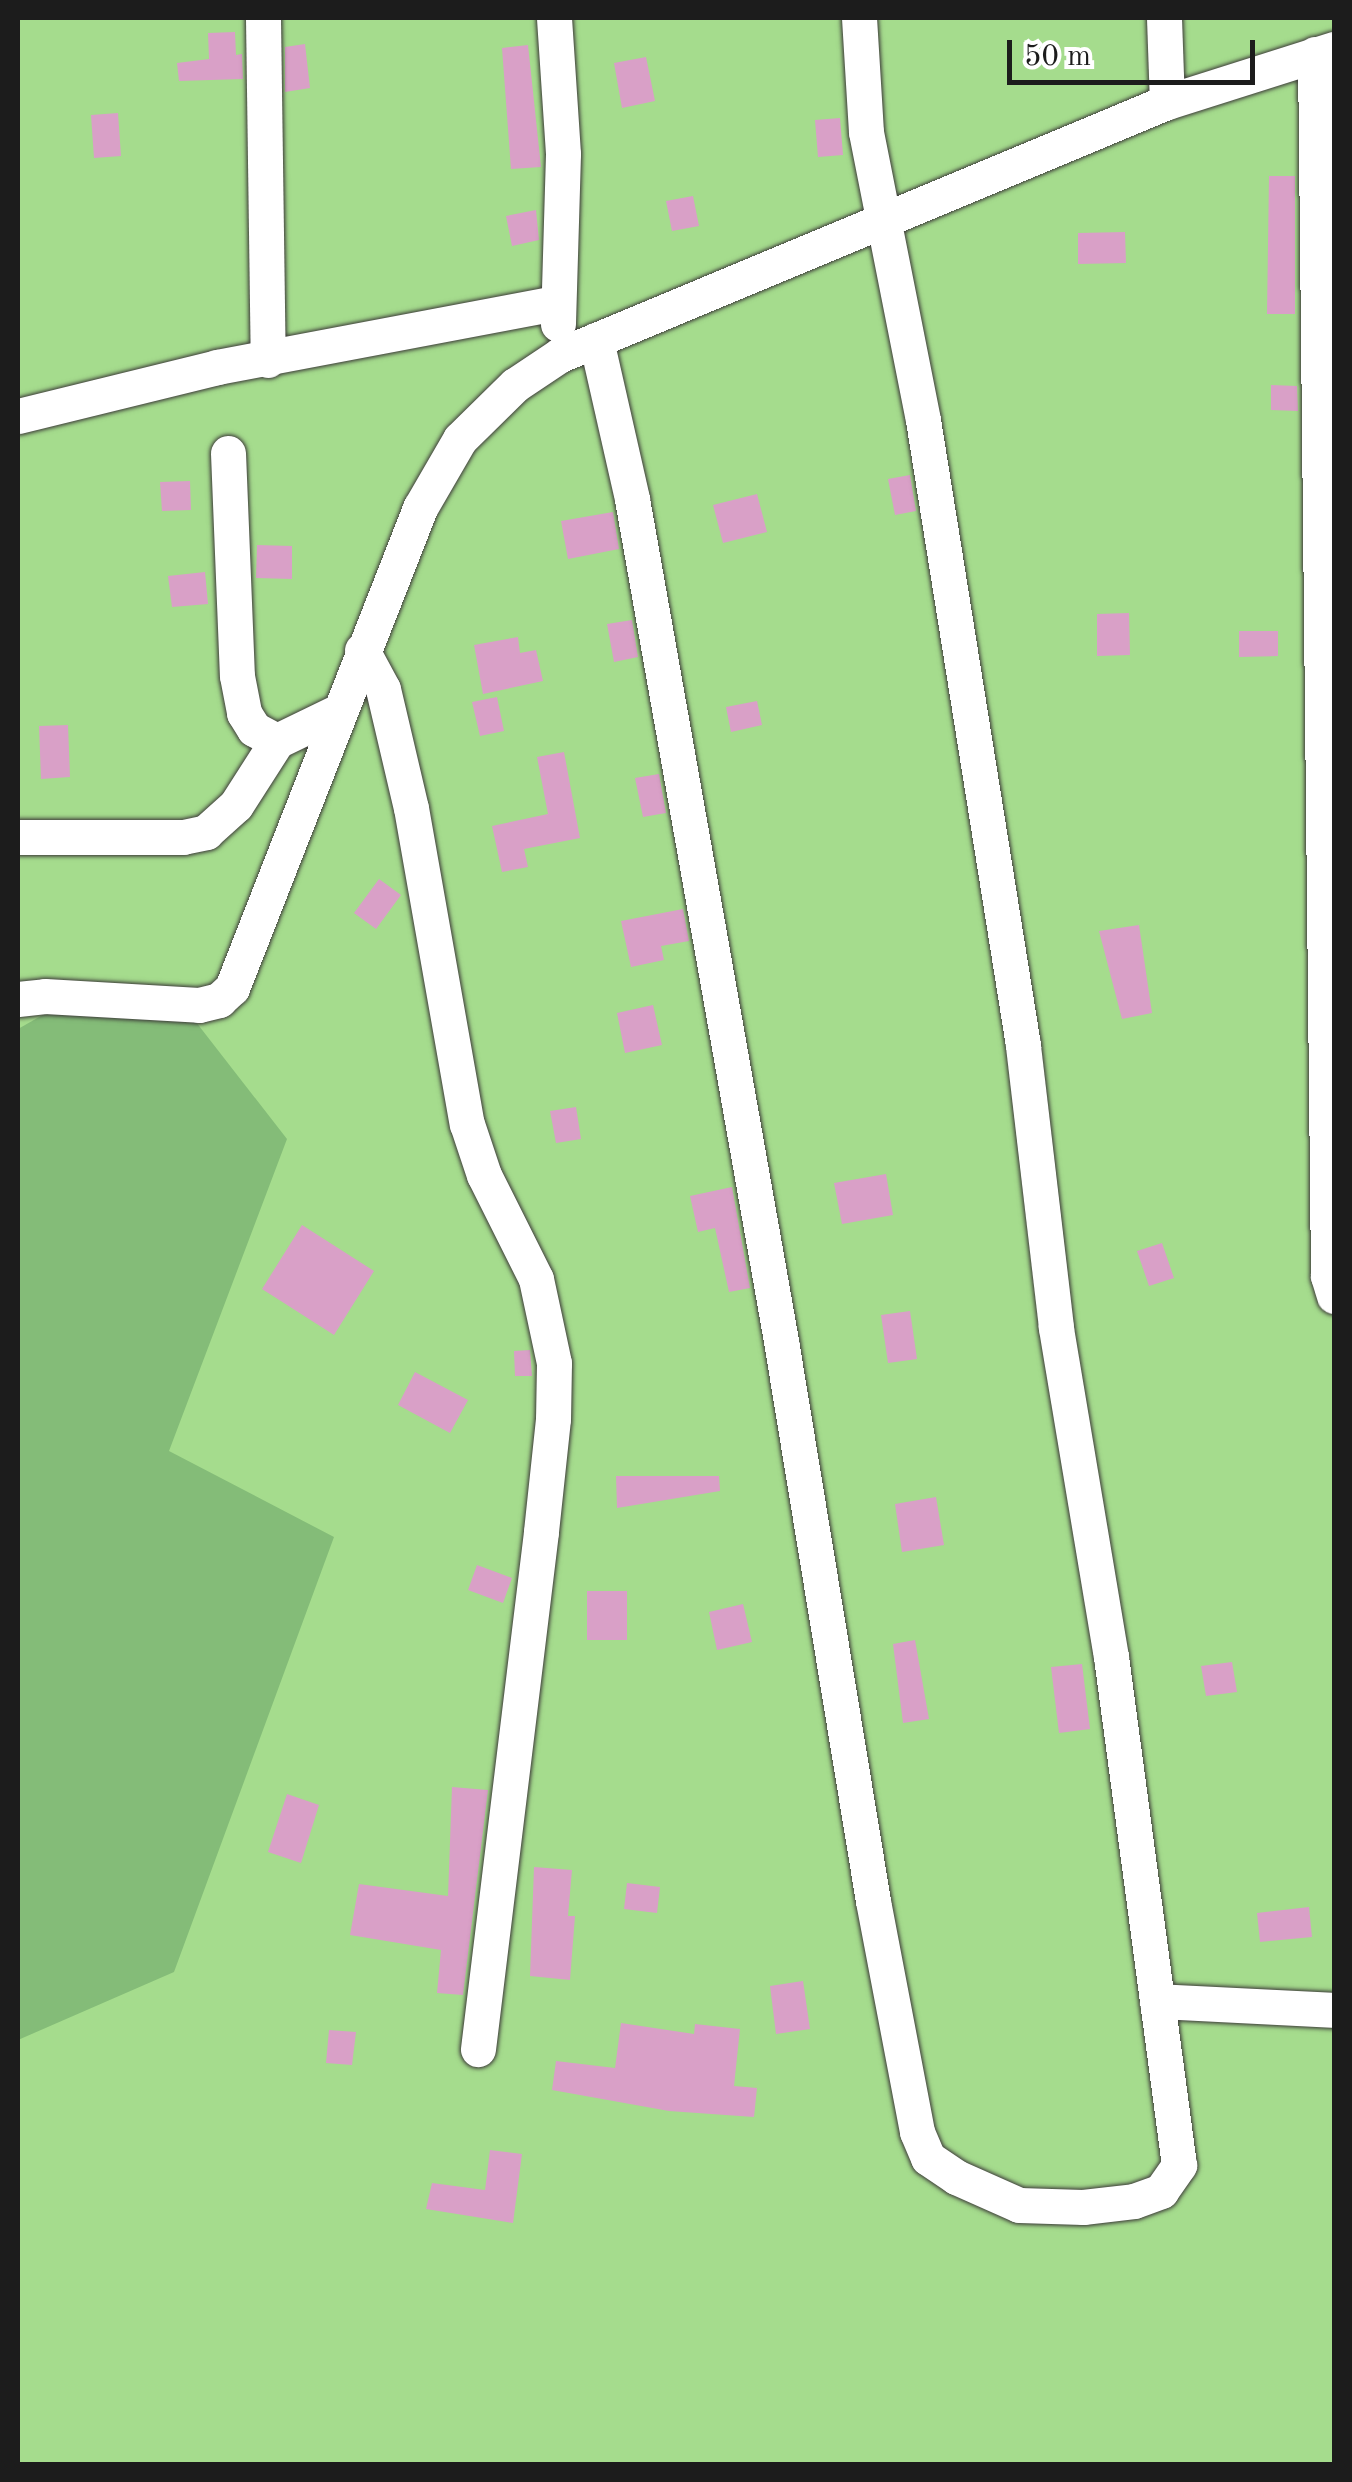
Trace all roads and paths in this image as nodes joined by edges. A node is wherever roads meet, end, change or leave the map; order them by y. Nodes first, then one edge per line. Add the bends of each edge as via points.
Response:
1 (263, 18) edge
2 (554, 18) edge
3 (859, 18) edge
4 (1164, 18) edge
5 (1325, 52) edge
6 (1167, 102) junction
7 (881, 219) junction
8 (558, 303) junction
9 (596, 340) junction
10 (560, 355) junction
11 (268, 360) junction
12 (18, 416) edge
13 (228, 453) dead end
14 (1328, 608) edge
15 (362, 650) junction
16 (337, 712) junction
17 (277, 741) junction
18 (18, 837) edge
19 (18, 1000) edge
20 (1334, 1296) edge
21 (1157, 2000) junction
22 (1334, 2010) edge
23 (478, 2050) dead end

1 - 11 street
2 - 8 street via 563,154
3 - 7 street via 866,132
4 - 6 street
5 - 6 street
5 - 14 street
6 - 7 street
7 - 9 street
7 - 21 street via 923,420 1023,1044 1056,1327 1111,1656
8 - 10 street
8 - 11 street
9 - 10 street
9 - 21 street via 636,518 873,1902 928,2158 1018,2205 1083,2208 1161,2192 1179,2165
10 - 15 street via 514,385 460,440 420,508
11 - 12 street
13 - 17 street via 237,676 244,713 254,729
14 - 20 street via 1328,1276
15 - 16 street
15 - 23 street via 383,689 411,808 467,1124 484,1175 536,1278 554,1362 542,1532
16 - 17 street
16 - 19 street via 294,838 232,988 219,1000
17 - 18 street via 236,805 206,832
21 - 22 street

